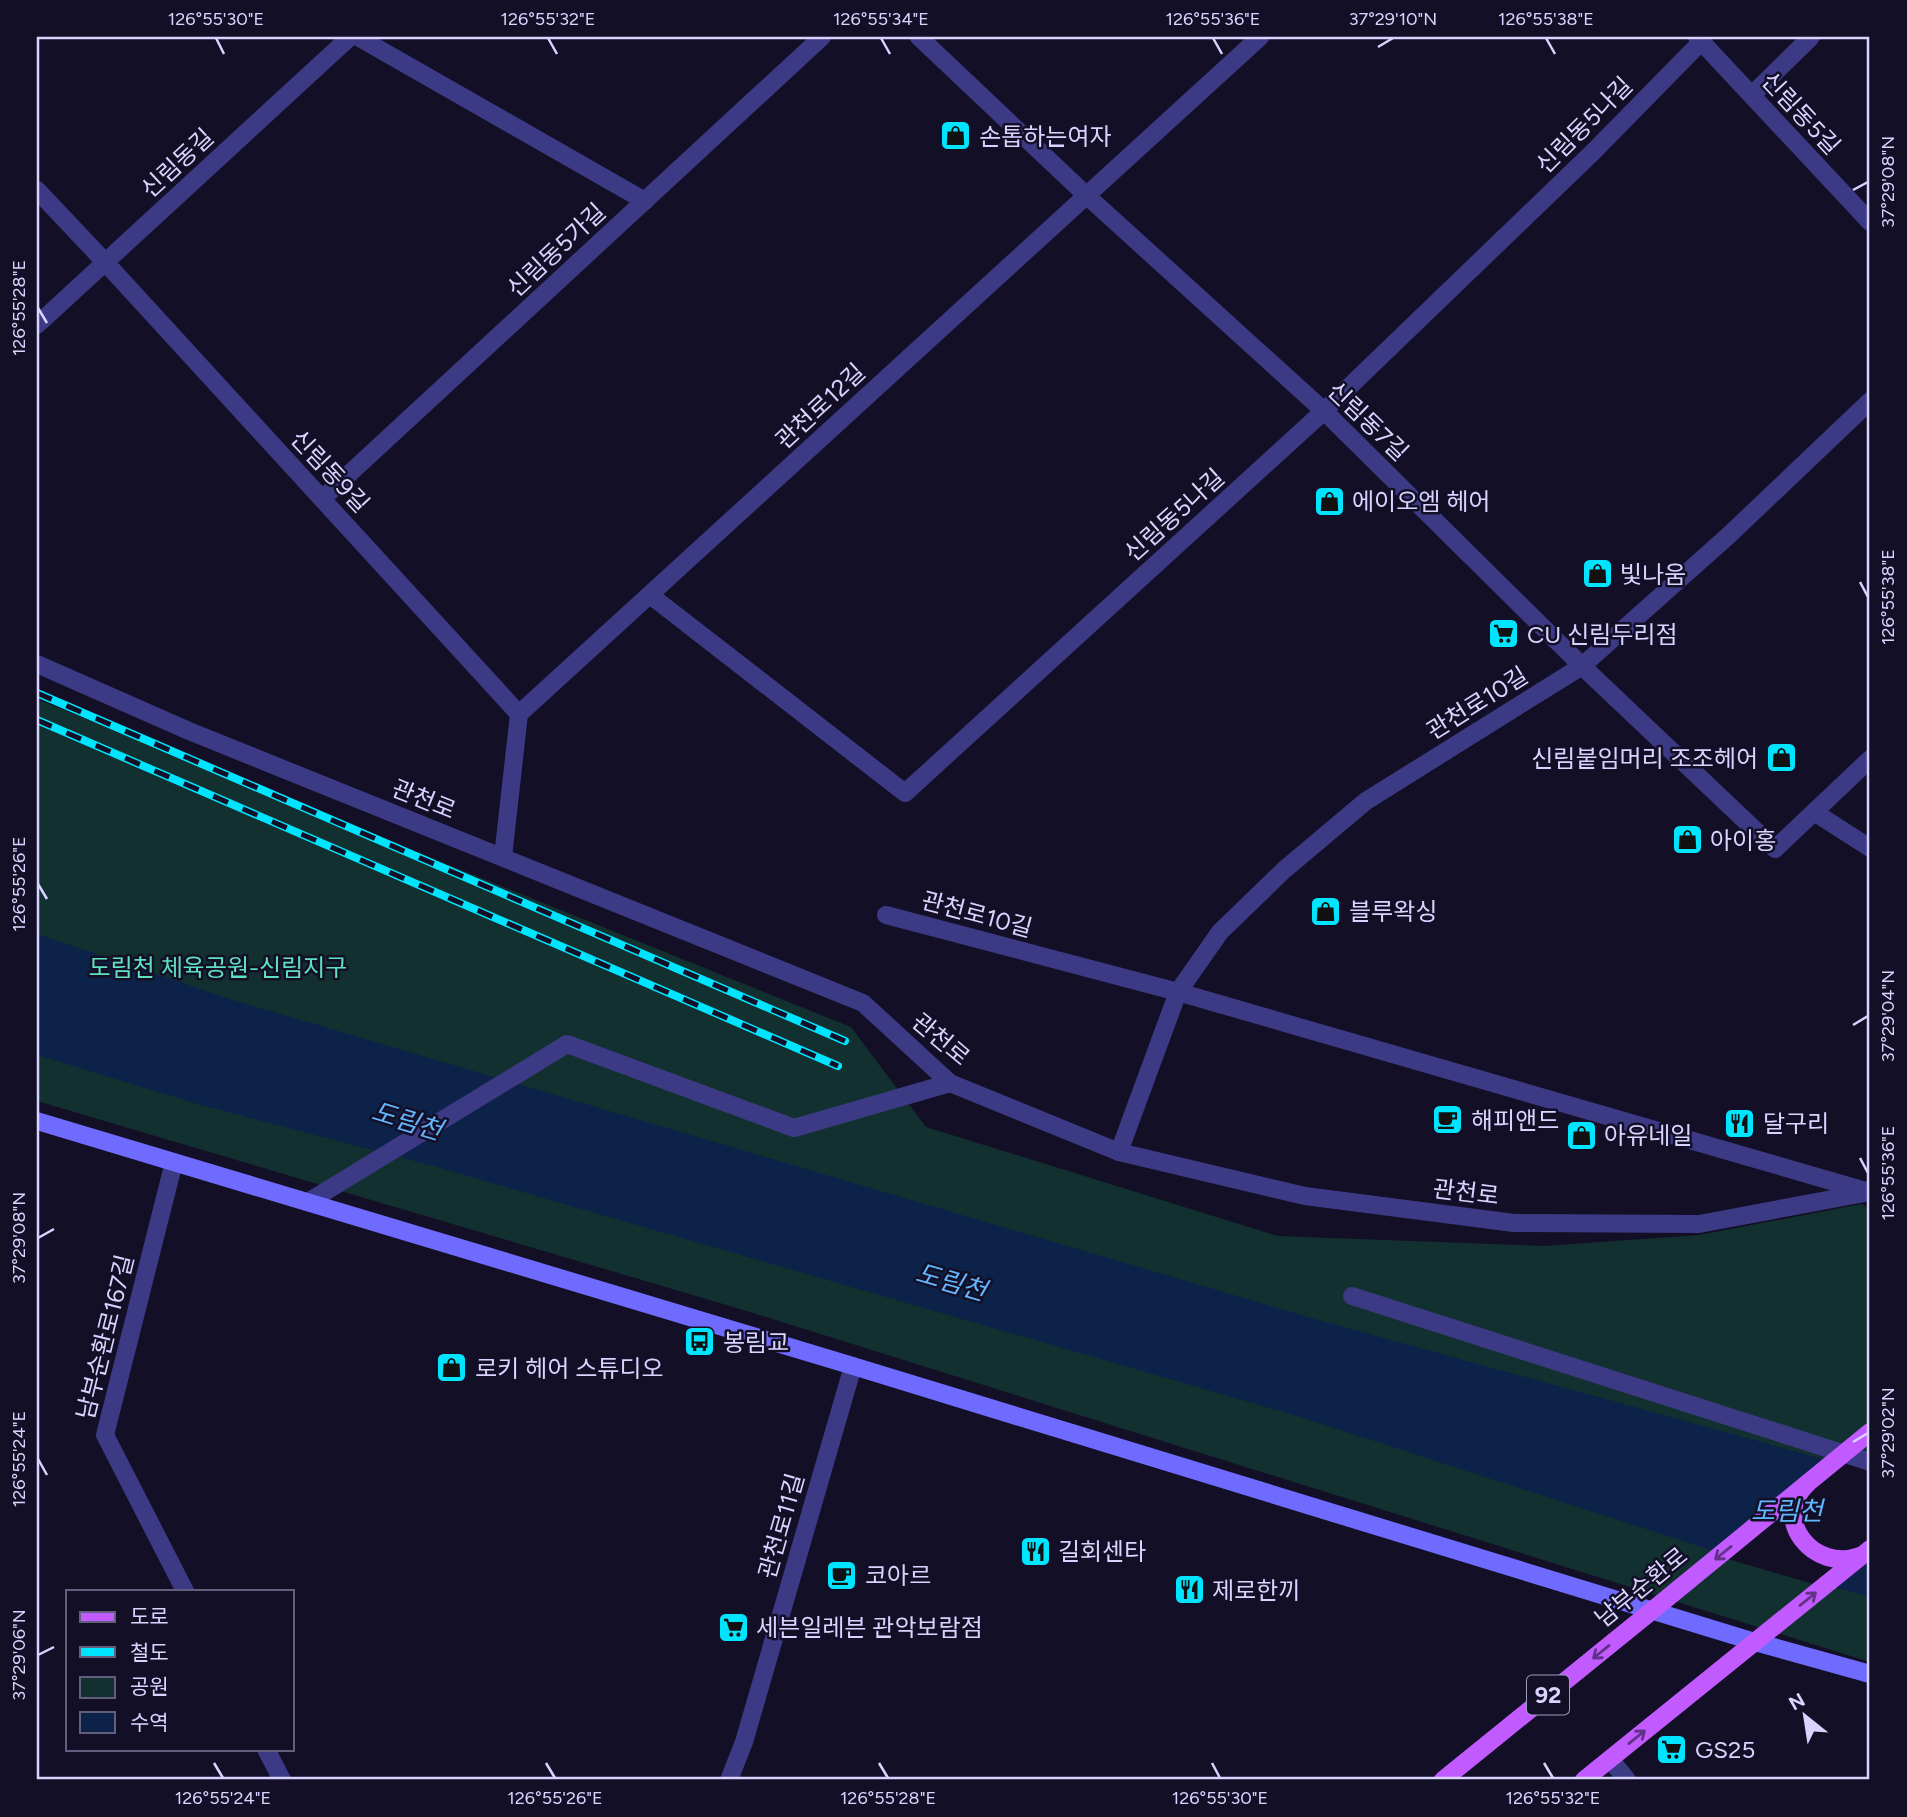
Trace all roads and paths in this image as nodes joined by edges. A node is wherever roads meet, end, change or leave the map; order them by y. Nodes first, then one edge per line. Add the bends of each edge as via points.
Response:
1 (350, 37) edge
2 (358, 37) edge
3 (822, 37) edge
4 (919, 37) edge
5 (1260, 37) edge
6 (1811, 37) edge
7 (1699, 39) edge
8 (1752, 95) junction
9 (37, 190) edge
10 (1086, 195) junction
11 (645, 201) junction
12 (1870, 222) edge
13 (105, 262) junction
14 (37, 325) edge
15 (1870, 401) edge
16 (1324, 411) junction
17 (322, 499) junction
18 (650, 595) junction
19 (37, 664) edge
20 (1582, 666) junction
21 (519, 714) junction
22 (1870, 759) edge
23 (1814, 812) junction
24 (1870, 848) edge
25 (503, 857) junction
26 (886, 915) dead end
27 (1178, 992) junction
28 (950, 1083) junction
29 (37, 1121) edge
30 (1119, 1152) junction
31 (174, 1162) junction
32 (1870, 1192) edge
33 (308, 1202) junction
34 (1352, 1296) dead end
35 (853, 1366) junction
36 (1870, 1432) edge
37 (1870, 1462) edge
38 (1812, 1479) junction
39 (1870, 1550) edge
40 (184, 1590) edge
41 (1654, 1609) junction
42 (1755, 1642) junction
43 (1870, 1674) edge
44 (267, 1750) edge
45 (1610, 1759) junction
46 (282, 1780) edge
47 (729, 1780) edge
48 (1443, 1780) edge
49 (1584, 1780) edge
50 (1628, 1780) edge

1 - 13 street, 신림동길
2 - 11 street
3 - 11 street, 신림동5가길
4 - 10 street, 신림동7길
5 - 10 street, 관천로12길
6 - 8 street
7 - 8 street, 신림동5길
7 - 16 street, 신림동5나길 via 1546,198
8 - 12 street, 신림동5길
9 - 13 street, 신림동9길
10 - 16 street, 신림동7길
10 - 18 street, 관천로12길
11 - 17 street, 신림동5가길
13 - 14 street, 신림동길
13 - 17 street, 신림동9길
15 - 20 street, 관천로10길
16 - 18 street, 신림동5나길 via 905,793
16 - 20 street, 신림동7길
17 - 21 street, 신림동9길
18 - 21 street, 관천로12길
19 - 25 street, 관천로 via 189,731
20 - 23 street, 신림동7길 via 1775,849
20 - 27 street, 관천로10길 via 1366,801 1284,870 1220,933
21 - 25 street
22 - 23 street
23 - 24 street
25 - 28 street, 관천로 via 863,1003
26 - 27 street, 관천로10길
27 - 30 street, 관천로10길
27 - 32 street, 관천로10길
28 - 30 street, 관천로
28 - 33 street via 794,1128 567,1044
29 - 31 main road
30 - 32 street, 관천로 via 1305,1196 1514,1223 1699,1224
31 - 33 main road
31 - 40 street, 남부순환로167길 via 105,1435
33 - 35 main road
34 - 37 street
35 - 41 main road
35 - 47 street, 관천로11길
36 - 38 main road, 남부순환로 / 92, bridge
38 - 39 main road, bridge via 1796,1502 1797,1531 1804,1543 1828,1559 1843,1560
38 -> 41 main road, 남부순환로 / 92, bridge
42 -> 39 main road
41 - 42 main road
41 -> 48 main road, 남부순환로 / 92
42 - 43 main road
45 -> 42 main road
44 - 46 street
45 - 49 main road
45 - 50 street

